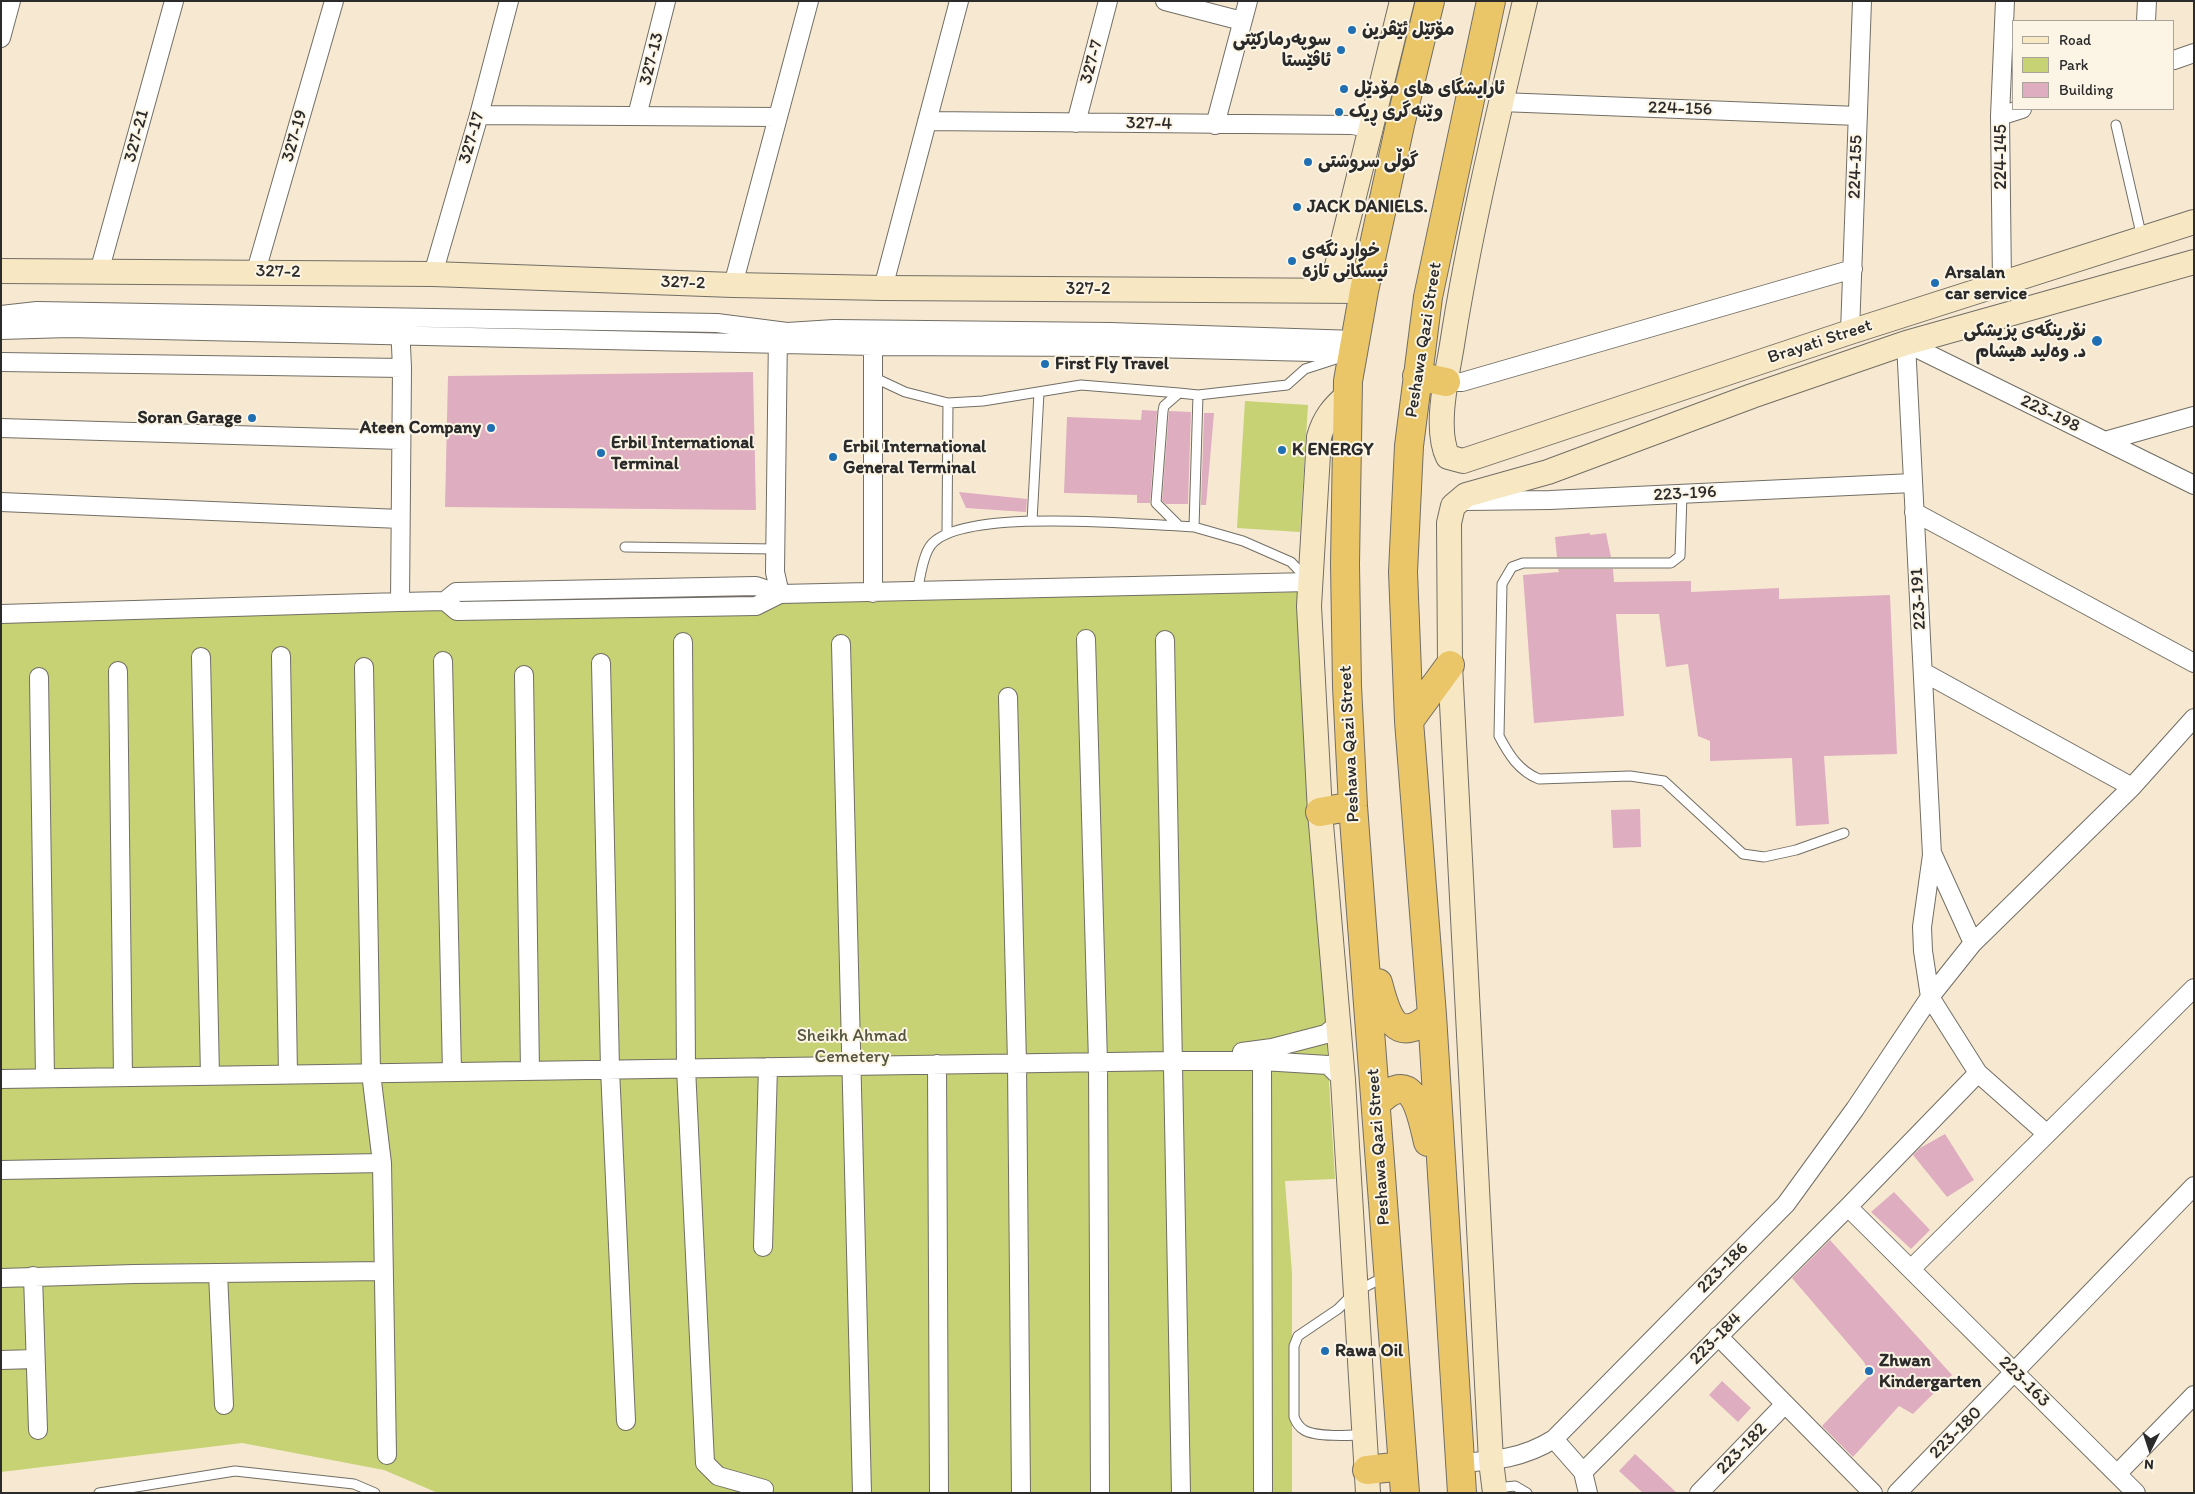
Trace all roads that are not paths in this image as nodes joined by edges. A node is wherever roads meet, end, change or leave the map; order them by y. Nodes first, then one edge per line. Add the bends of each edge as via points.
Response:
1 (11, 1) edge
2 (174, 1) edge
3 (334, 1) edge
4 (509, 1) edge
5 (666, 1) edge
6 (809, 1) edge
7 (959, 1) edge
8 (1108, 1) edge
9 (1165, 1) edge
10 (1248, 1) edge
11 (1402, 1) edge
12 (1430, 1) edge
13 (1490, 1) edge
14 (1525, 1) edge
15 (1862, 1) edge
16 (2005, 1) edge
17 (2147, 1) edge
18 (2146, 20) edge
19 (1242, 21) junction
20 (1, 38) edge
21 (2194, 53) edge
22 (2175, 60) edge
23 (1501, 102) junction
24 (2019, 110) edge
25 (479, 115) junction
26 (637, 116) junction
27 (1858, 116) junction
28 (2000, 116) junction
29 (778, 117) junction
30 (927, 121) junction
31 (1076, 123) junction
32 (1215, 125) junction
33 (2116, 125) dead end
34 (1370, 128) junction
35 (2192, 227) edge
36 (2142, 238) junction
37 (2194, 262) edge
38 (1852, 269) junction
39 (1, 271) edge
40 (256, 271) junction
41 (100, 272) junction
42 (433, 274) junction
43 (2002, 283) junction
44 (733, 285) junction
45 (883, 288) junction
46 (1332, 290) junction
47 (1364, 291) junction
48 (1, 315) edge
49 (400, 326) junction
50 (1, 330) edge
51 (1850, 332) junction
52 (778, 337) junction
53 (873, 338) junction
54 (1906, 343) junction
55 (1354, 346) junction
56 (1, 362) edge
57 (402, 368) junction
58 (1738, 370) junction
59 (1417, 376) junction
60 (873, 377) junction
61 (1446, 382) junction
62 (1039, 393) junction
63 (1179, 393) junction
64 (1198, 395) junction
65 (1348, 395) junction
66 (1752, 396) junction
67 (948, 402) junction
68 (2194, 416) edge
69 (1, 428) edge
70 (400, 440) junction
71 (2105, 441) junction
72 (1913, 483) junction
73 (2194, 485) edge
74 (1682, 494) junction
75 (1, 502) edge
76 (1457, 502) junction
77 (1914, 512) junction
78 (400, 519) junction
79 (1032, 521) junction
80 (1179, 526) junction
81 (1194, 527) junction
82 (947, 532) junction
83 (625, 547) dead end
84 (776, 549) junction
85 (1310, 582) junction
86 (873, 592) junction
87 (917, 592) junction
88 (780, 594) junction
89 (400, 602) junction
90 (1, 614) edge
91 (1086, 639) dead end
92 (1165, 640) dead end
93 (683, 642) dead end
94 (841, 644) dead end
95 (281, 656) dead end
96 (201, 657) dead end
97 (443, 661) dead end
98 (601, 663) dead end
99 (2194, 663) edge
100 (1450, 665) junction
101 (364, 667) dead end
102 (118, 671) dead end
103 (1923, 672) junction
104 (524, 675) dead end
105 (39, 677) dead end
106 (1008, 698) dead end
107 (2194, 718) edge
108 (1409, 722) junction
109 (2132, 787) junction
110 (1353, 806) junction
111 (1320, 812) junction
112 (1844, 834) dead end
113 (1932, 854) junction
114 (1363, 926) junction
115 (1973, 942) junction
116 (2194, 988) edge
117 (1930, 998) junction
118 (1432, 1015) junction
119 (1338, 1024) junction
120 (1174, 1061) junction
121 (1262, 1061) junction
122 (1098, 1062) junction
123 (1017, 1063) junction
124 (937, 1064) junction
125 (851, 1066) junction
126 (768, 1067) junction
127 (686, 1068) junction
128 (610, 1069) junction
129 (530, 1071) junction
130 (452, 1072) junction
131 (371, 1073) junction
132 (1978, 1073) junction
133 (288, 1074) junction
134 (210, 1076) junction
135 (123, 1077) junction
136 (45, 1078) junction
137 (1, 1079) edge
138 (1343, 1080) junction
139 (1377, 1103) junction
140 (2047, 1134) junction
141 (382, 1163) junction
142 (1, 1170) edge
143 (2194, 1186) edge
144 (1848, 1207) junction
145 (1444, 1214) junction
146 (763, 1247) dead end
147 (1911, 1269) junction
148 (384, 1271) junction
149 (218, 1273) junction
150 (33, 1276) junction
151 (1387, 1276) junction
152 (1, 1278) edge
153 (1355, 1292) junction
154 (1718, 1336) junction
155 (35, 1359) junction
156 (1, 1360) edge
157 (2015, 1373) junction
158 (2194, 1395) edge
159 (1785, 1404) junction
160 (224, 1405) dead end
161 (626, 1421) dead end
162 (38, 1430) dead end
163 (1365, 1434) junction
164 (1554, 1439) junction
165 (387, 1455) dead end
166 (1491, 1461) junction
167 (1458, 1462) junction
168 (1403, 1466) junction
169 (1583, 1472) junction
170 (2117, 1474) junction
171 (1368, 1481) edge
172 (764, 1489) dead end
173 (1263, 1490) dead end
174 (1495, 1491) edge
175 (99, 1493) edge
176 (376, 1493) edge
177 (862, 1493) edge
178 (940, 1493) edge
179 (1021, 1493) edge
180 (1100, 1493) edge
181 (1181, 1493) edge
182 (1405, 1493) edge
183 (1462, 1493) edge
184 (1526, 1493) edge
185 (1588, 1493) edge
186 (1699, 1493) edge
187 (1873, 1493) edge
188 (1897, 1493) edge
189 (2136, 1493) edge

1 - 20 street
2 - 41 street, 327-21
3 - 40 street, 327-19
4 - 25 street, 327-17
5 - 26 street, 327-13
6 - 29 street
7 - 30 street
8 - 31 street, 327-7
9 - 19 street
10 - 19 street
11 - 34 street
12 - 47 highway, Peshawa Qazi Street
13 - 59 highway, Peshawa Qazi Street via 1428,298
14 - 23 street
15 - 27 street, 224-155
16 - 28 street, 224-145
17 - 18 street
19 - 32 street
21 - 22 street
23 - 27 street, 224-156
23 - 61 street via 1463,271
24 - 28 street
25 - 26 street
25 - 42 street, 327-17
26 - 29 street
27 - 38 street, 224-155
28 - 43 street, 224-145
29 - 44 street
30 - 31 street, 327-4
30 - 45 street
31 - 32 street, 327-4
32 - 34 street, 327-4 via 1352,125
33 - 36 lane
34 - 46 street
35 - 36 street, Brayati Street
36 - 43 street, Brayati Street
37 - 54 street, Brayati Street
38 - 51 street, 224-155
38 - 61 street via 1462,382
39 - 41 street, 327-2
40 - 41 street, 327-2
40 - 42 street, 327-2
42 - 44 street, 327-2
43 - 51 street, Brayati Street
44 - 45 street, 327-2
45 - 46 street, 327-2
46 - 47 street, 327-2
47 - 55 highway, Peshawa Qazi Street
48 - 49 street via 37,311
49 - 50 street
49 - 52 street
49 - 57 street
51 - 58 street, Brayati Street
52 - 53 street
52 - 84 street
53 - 55 street via 1110,332
53 - 60 street
54 - 66 street, Brayati Street
54 - 71 street, 223-198
54 - 72 street, 223-191
55 - 64 lane via 1305,369 1287,385
55 - 65 highway, Peshawa Qazi Street
56 - 57 street
57 - 70 street
58 - 61 street, Brayati Street via 1463,461 1448,457 1442,437
58 - 66 street
59 - 61 highway
59 - 108 highway, Peshawa Qazi Street via 1409,446 1403,572
60 - 67 lane via 905,392
60 - 86 street
62 - 63 lane via 1081,385
62 - 67 lane
62 - 79 lane
63 - 64 lane
63 - 80 lane via 1164,406 1156,503
64 - 81 lane
65 - 85 street via 1328,415 1319,437
65 - 110 highway, Peshawa Qazi Street via 1345,625
66 - 76 street, Brayati Street via 1548,472 1466,495
67 - 82 lane
68 - 71 street
69 - 70 street
70 - 78 street
71 - 73 street, 223-198
72 - 74 street, 223-196
72 - 77 street, 223-191
74 - 76 street, 223-196
74 - 112 lane via 1680,556 1671,563 1523,563 1512,567 1502,584 1499,736 1508,755 1526,774 1539,779 1630,776 1664,781 1743,854 1764,857
75 - 78 street
76 - 100 street via 1449,514
77 - 99 street
77 - 103 street, 223-191
78 - 89 street
79 - 80 lane
79 - 82 lane via 974,525
80 - 81 lane
81 - 85 lane via 1243,541 1291,562
82 - 87 lane via 929,547
83 - 84 lane
84 - 88 street via 776,585
85 - 87 street
85 - 111 street
86 - 87 street
86 - 88 street
88 - 89 street via 756,606 456,611 445,601
89 - 90 street
91 - 122 street
92 - 120 street
93 - 127 street
94 - 125 street
95 - 133 street
96 - 134 street
97 - 130 street
98 - 128 street
100 - 108 highway
100 - 166 street
101 - 131 street
102 - 135 street
103 - 109 street
103 - 113 street, 223-191
104 - 129 street
105 - 136 street
106 - 123 street
107 - 109 street, 223-186
108 - 118 highway, Peshawa Qazi Street
109 - 115 street, 223-186
110 - 111 highway
110 - 114 highway, Peshawa Qazi Street
111 - 119 street
113 - 115 street
113 - 117 street via 1922,927
114 - 118 highway via 1385,1012 1394,1024 1402,1029 1413,1028
114 - 139 highway, Peshawa Qazi Street
115 - 117 street, 223-186
116 - 140 street
117 - 132 street
117 - 164 street, 223-186 via 1786,1204
118 - 145 highway, Peshawa Qazi Street
119 - 120 street via 1326,1034 1272,1048
119 - 138 street
120 - 121 street
120 - 122 street
120 - 181 street
121 - 138 street via 1328,1065
121 - 173 street
122 - 123 street
122 - 180 street
123 - 124 street
123 - 179 street
124 - 125 street
124 - 178 street
125 - 126 street
125 - 177 street
126 - 127 street
126 - 146 street
127 - 128 street
127 - 172 street via 705,1463 718,1476
128 - 129 street
128 - 161 street
129 - 130 street
130 - 131 street
131 - 133 street
131 - 141 street
132 - 140 street
132 - 144 street, 223-184
133 - 134 street
134 - 135 street
135 - 136 street
136 - 137 street
138 - 153 street
139 - 145 highway via 1395,1089 1414,1094
139 - 151 highway, Peshawa Qazi Street
140 - 147 street
141 - 142 street
141 - 148 street
143 - 157 street, 223-180
144 - 147 street, 223-163
144 - 154 street, 223-184
145 - 167 highway, Peshawa Qazi Street
147 - 157 street, 223-163
148 - 149 street
148 - 165 street
149 - 150 street
149 - 160 street
150 - 152 street
150 - 155 street
151 - 153 lane
151 - 168 highway, Peshawa Qazi Street
153 - 163 street
153 - 163 lane via 1338,1310 1298,1336 1294,1346 1294,1417 1304,1431 1351,1436
154 - 159 street
154 - 169 street, 223-184
155 - 156 street
155 - 162 street
157 - 170 street, 223-163
157 - 188 street, 223-180
158 - 170 street
159 - 186 street, 223-182
159 - 187 street
163 - 171 street
164 - 166 street, 223-186 via 1526,1454
164 - 169 street
166 - 167 street, 223-186
166 - 174 street
167 - 183 highway, Peshawa Qazi Street
168 - 171 highway
168 - 182 highway, Peshawa Qazi Street
169 - 185 street
170 - 189 street, 223-163
174 - 184 lane via 1515,1486
175 - 176 lane via 235,1471 354,1484

